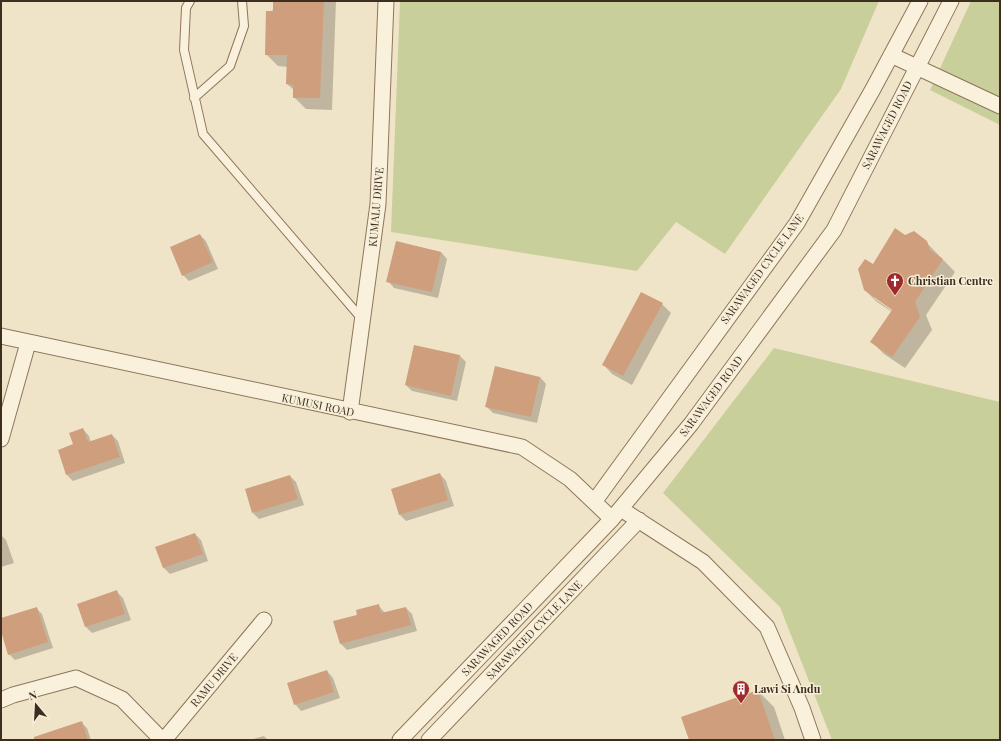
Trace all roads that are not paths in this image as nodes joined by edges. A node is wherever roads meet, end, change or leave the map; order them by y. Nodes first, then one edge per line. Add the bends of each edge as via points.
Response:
1 (190, 1) edge
2 (242, 1) edge
3 (386, 1) edge
4 (920, 1) edge
5 (951, 1) edge
6 (891, 55) junction
7 (194, 98) junction
8 (1000, 106) edge
9 (362, 320) junction
10 (1, 336) edge
11 (28, 343) junction
12 (350, 412) junction
13 (1, 439) edge
14 (594, 502) junction
15 (616, 514) junction
16 (639, 520) junction
17 (264, 620) dead end
18 (1, 700) edge
19 (163, 740) edge
20 (400, 740) edge
21 (429, 740) edge
22 (814, 740) edge

1 - 7 lane via 186,8 184,50
2 - 7 lane via 244,26 230,66
3 - 9 street, KUMALU DRIVE via 378,204
4 - 6 street, SARAWAGED CYCLE LANE
5 - 15 street, SARAWAGED ROAD via 834,230 691,424
6 - 8 street
6 - 14 street, SARAWAGED CYCLE LANE via 797,223
7 - 9 lane via 203,134
9 - 12 street, KUMALU DRIVE
10 - 11 street, KUMUSI ROAD
11 - 12 street, KUMUSI ROAD
11 - 13 street
12 - 14 street, KUMUSI ROAD via 522,447 570,479
14 - 15 street, KUMUSI ROAD
15 - 16 street, KUMUSI ROAD
15 - 20 street, SARAWAGED ROAD
16 - 21 street, SARAWAGED CYCLE LANE
16 - 22 street, KUMUSI ROAD via 704,562 767,627
17 - 19 street, RAMU DRIVE
18 - 19 street via 76,678 122,699

